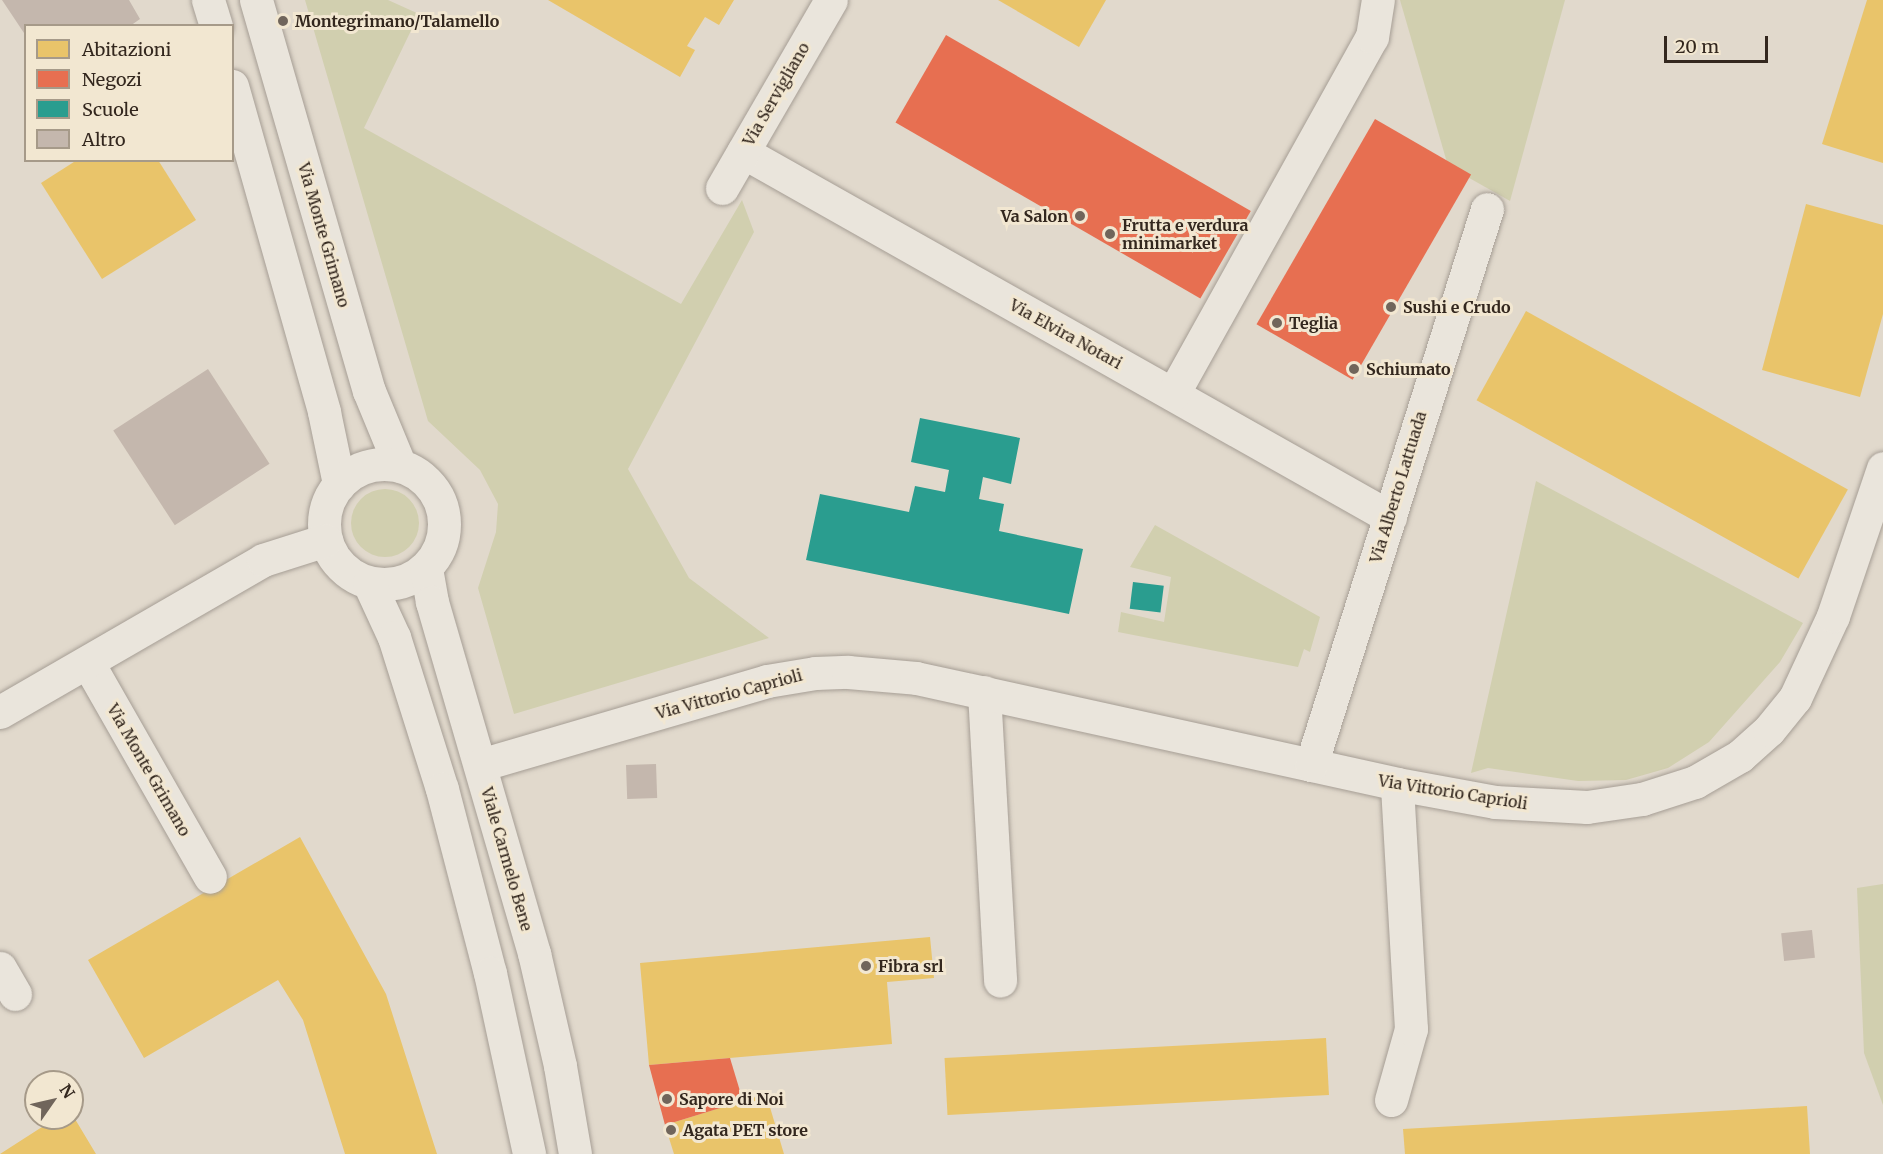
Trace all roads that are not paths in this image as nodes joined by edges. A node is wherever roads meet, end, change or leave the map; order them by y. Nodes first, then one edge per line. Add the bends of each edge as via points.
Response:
1 (208, 0) edge
2 (256, 0) edge
3 (831, 0) edge
4 (1378, 0) edge
5 (215, 24) edge
6 (234, 93) edge
7 (743, 152) junction
8 (722, 188) dead end
9 (1487, 209) dead end
10 (1173, 394) junction
11 (400, 466) junction
12 (1883, 468) edge
13 (339, 484) junction
14 (1390, 517) junction
15 (326, 540) junction
16 (426, 567) junction
17 (369, 583) junction
18 (88, 663) junction
19 (984, 692) junction
20 (0, 712) edge
21 (480, 765) junction
22 (1311, 765) junction
23 (1397, 784) junction
24 (210, 877) dead end
25 (1000, 981) dead end
26 (1391, 1100) dead end
27 (529, 1154) edge
28 (575, 1154) edge

1 - 5 street
2 - 11 street, Via Monte Grimano via 369,391
3 - 7 street, Via Servigliano
4 - 10 street via 1372,37
6 - 13 street via 324,412
7 - 8 street, Via Servigliano
7 - 10 street, Via Elvira Notari
9 - 14 street, Via Alberto Lattuada
10 - 14 street, Via Elvira Notari
11 - 13 street via 374,465
11 - 16 street via 430,485 444,518 438,553
12 - 23 street, Via Vittorio Caprioli via 1833,615 1803,685 1758,742 1724,766 1668,792 1587,807 1495,802
13 - 15 street via 324,519
14 - 22 street, Via Alberto Lattuada
15 - 17 street via 342,567
15 - 18 street via 263,560
16 - 17 street via 400,583
16 - 21 street, Viale Carmelo Bene via 432,602
17 - 27 street via 394,637 442,789 490,973
18 - 20 street
18 - 24 street, Via Monte Grimano
19 - 21 street, Via Vittorio Caprioli via 899,675 832,671 800,675
19 - 22 street, Via Vittorio Caprioli
19 - 25 street
21 - 28 street, Viale Carmelo Bene via 534,953
22 - 23 street, Via Vittorio Caprioli
23 - 26 street via 1412,1029

